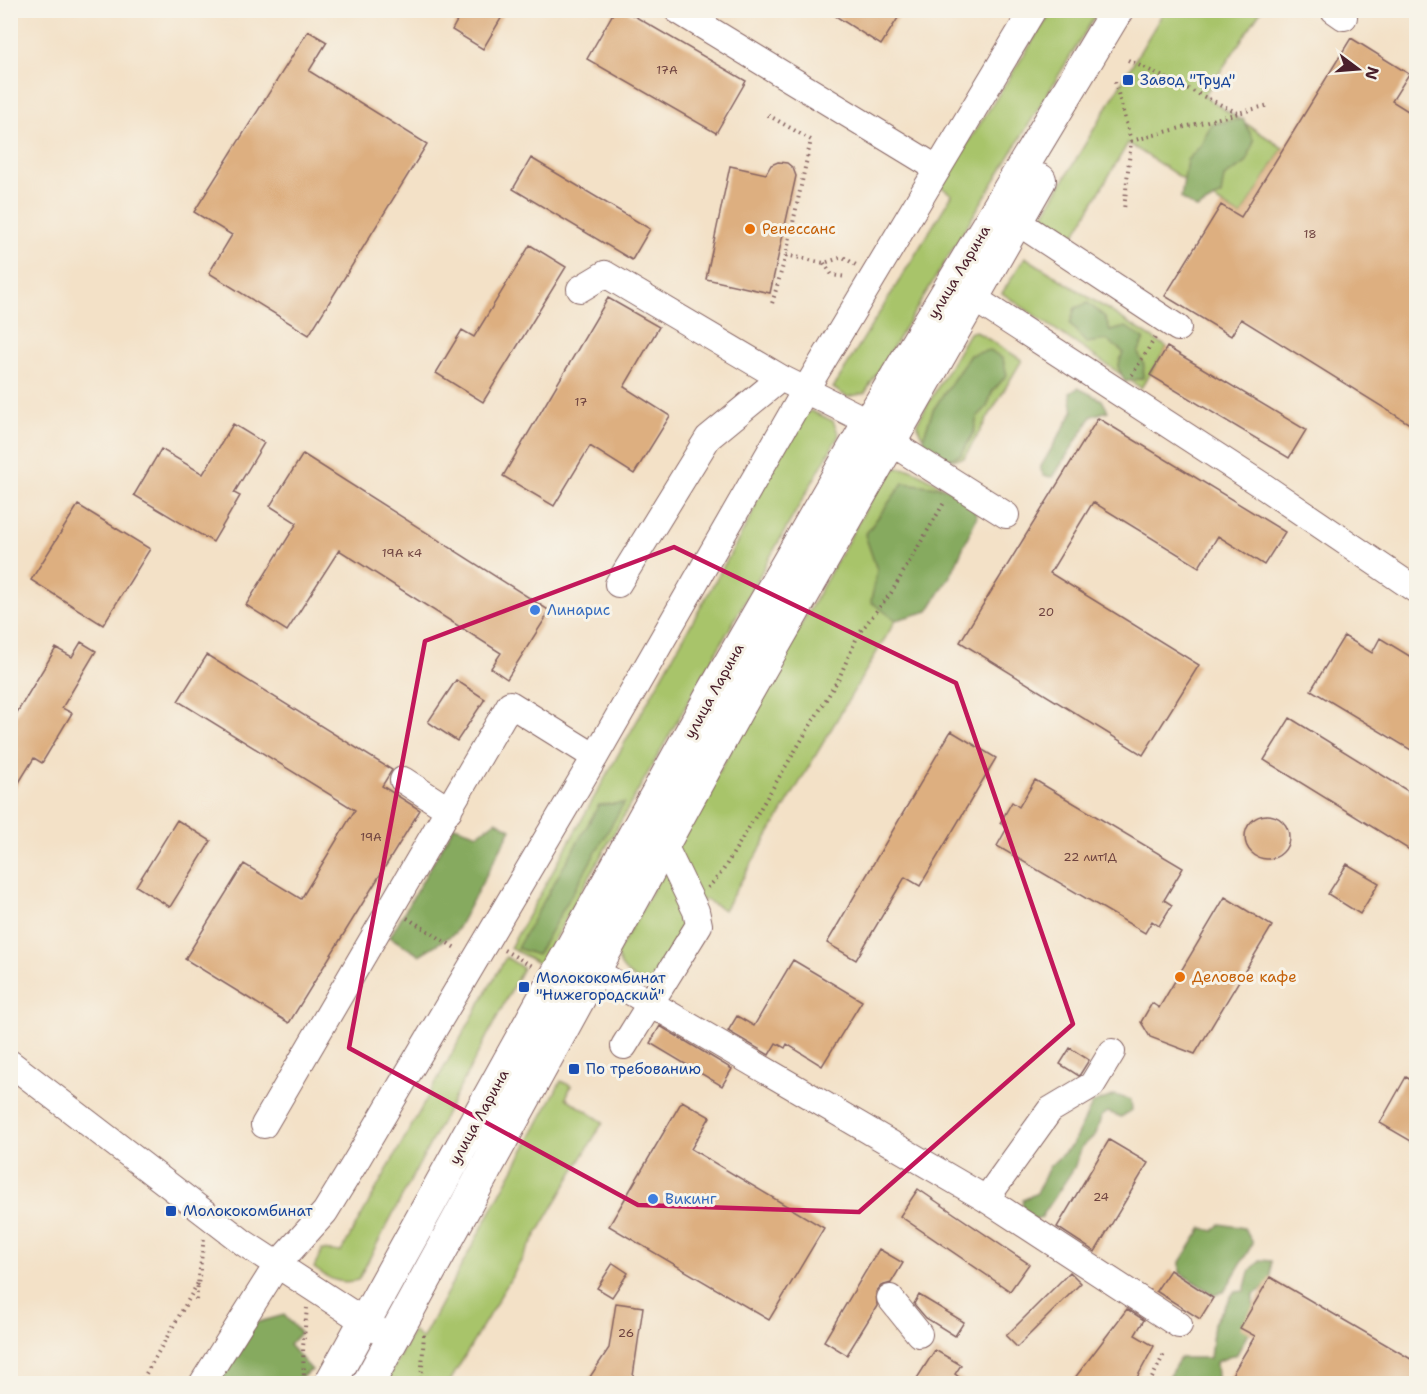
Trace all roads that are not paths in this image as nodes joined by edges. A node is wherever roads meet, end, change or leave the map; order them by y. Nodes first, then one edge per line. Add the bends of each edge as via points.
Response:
1 (677, 10) edge
2 (1033, 10) edge
3 (1118, 10) edge
4 (1138, 10) edge
5 (938, 169) junction
6 (1016, 221) junction
7 (580, 289) dead end
8 (972, 297) junction
9 (1172, 324) road end
10 (781, 378) junction
11 (806, 389) junction
12 (879, 432) junction
13 (1006, 515) dead end
14 (618, 584) dead end
15 (1416, 590) edge
16 (595, 757) junction
17 (403, 780) dead end
18 (448, 810) junction
19 (664, 845) junction
20 (595, 970) junction
21 (650, 1003) junction
22 (624, 1046) dead end
23 (1112, 1052) dead end
24 (10, 1063) edge
25 (264, 1125) dead end
26 (986, 1199) junction
27 (278, 1265) junction
28 (890, 1298) dead end
29 (364, 1322) junction
30 (1179, 1325) dead end
31 (919, 1334) dead end
32 (393, 1339) junction
33 (202, 1383) edge
34 (330, 1383) edge
35 (359, 1383) edge
36 (368, 1383) edge

1 - 5 street
2 - 5 street
3 - 12 main road, улица Ларина
4 - 6 main road, улица Ларина
5 - 11 street
6 - 8 main road, улица Ларина
6 - 9 street
7 - 10 street via 605,274
8 - 12 main road, улица Ларина
8 - 15 street
10 - 11 street
10 - 14 street via 708,438
11 - 12 street
11 - 16 street
12 - 13 street
12 - 19 main road, улица Ларина
12 - 29 main road, улица Ларина via 711,696
16 - 18 street via 510,704
16 - 27 street via 325,1212
17 - 18 street
18 - 25 street
19 - 20 main road, улица Ларина
19 - 21 street via 696,914
20 - 21 street
20 - 32 main road, улица Ларина
21 - 22 street
21 - 26 street
23 - 26 street via 1092,1085 1050,1110
24 - 27 street
26 - 30 street
27 - 29 street
27 - 33 street
28 - 31 street
29 - 32 street
29 - 34 main road, улица Ларина
29 - 35 street
32 - 36 main road, улица Ларина

